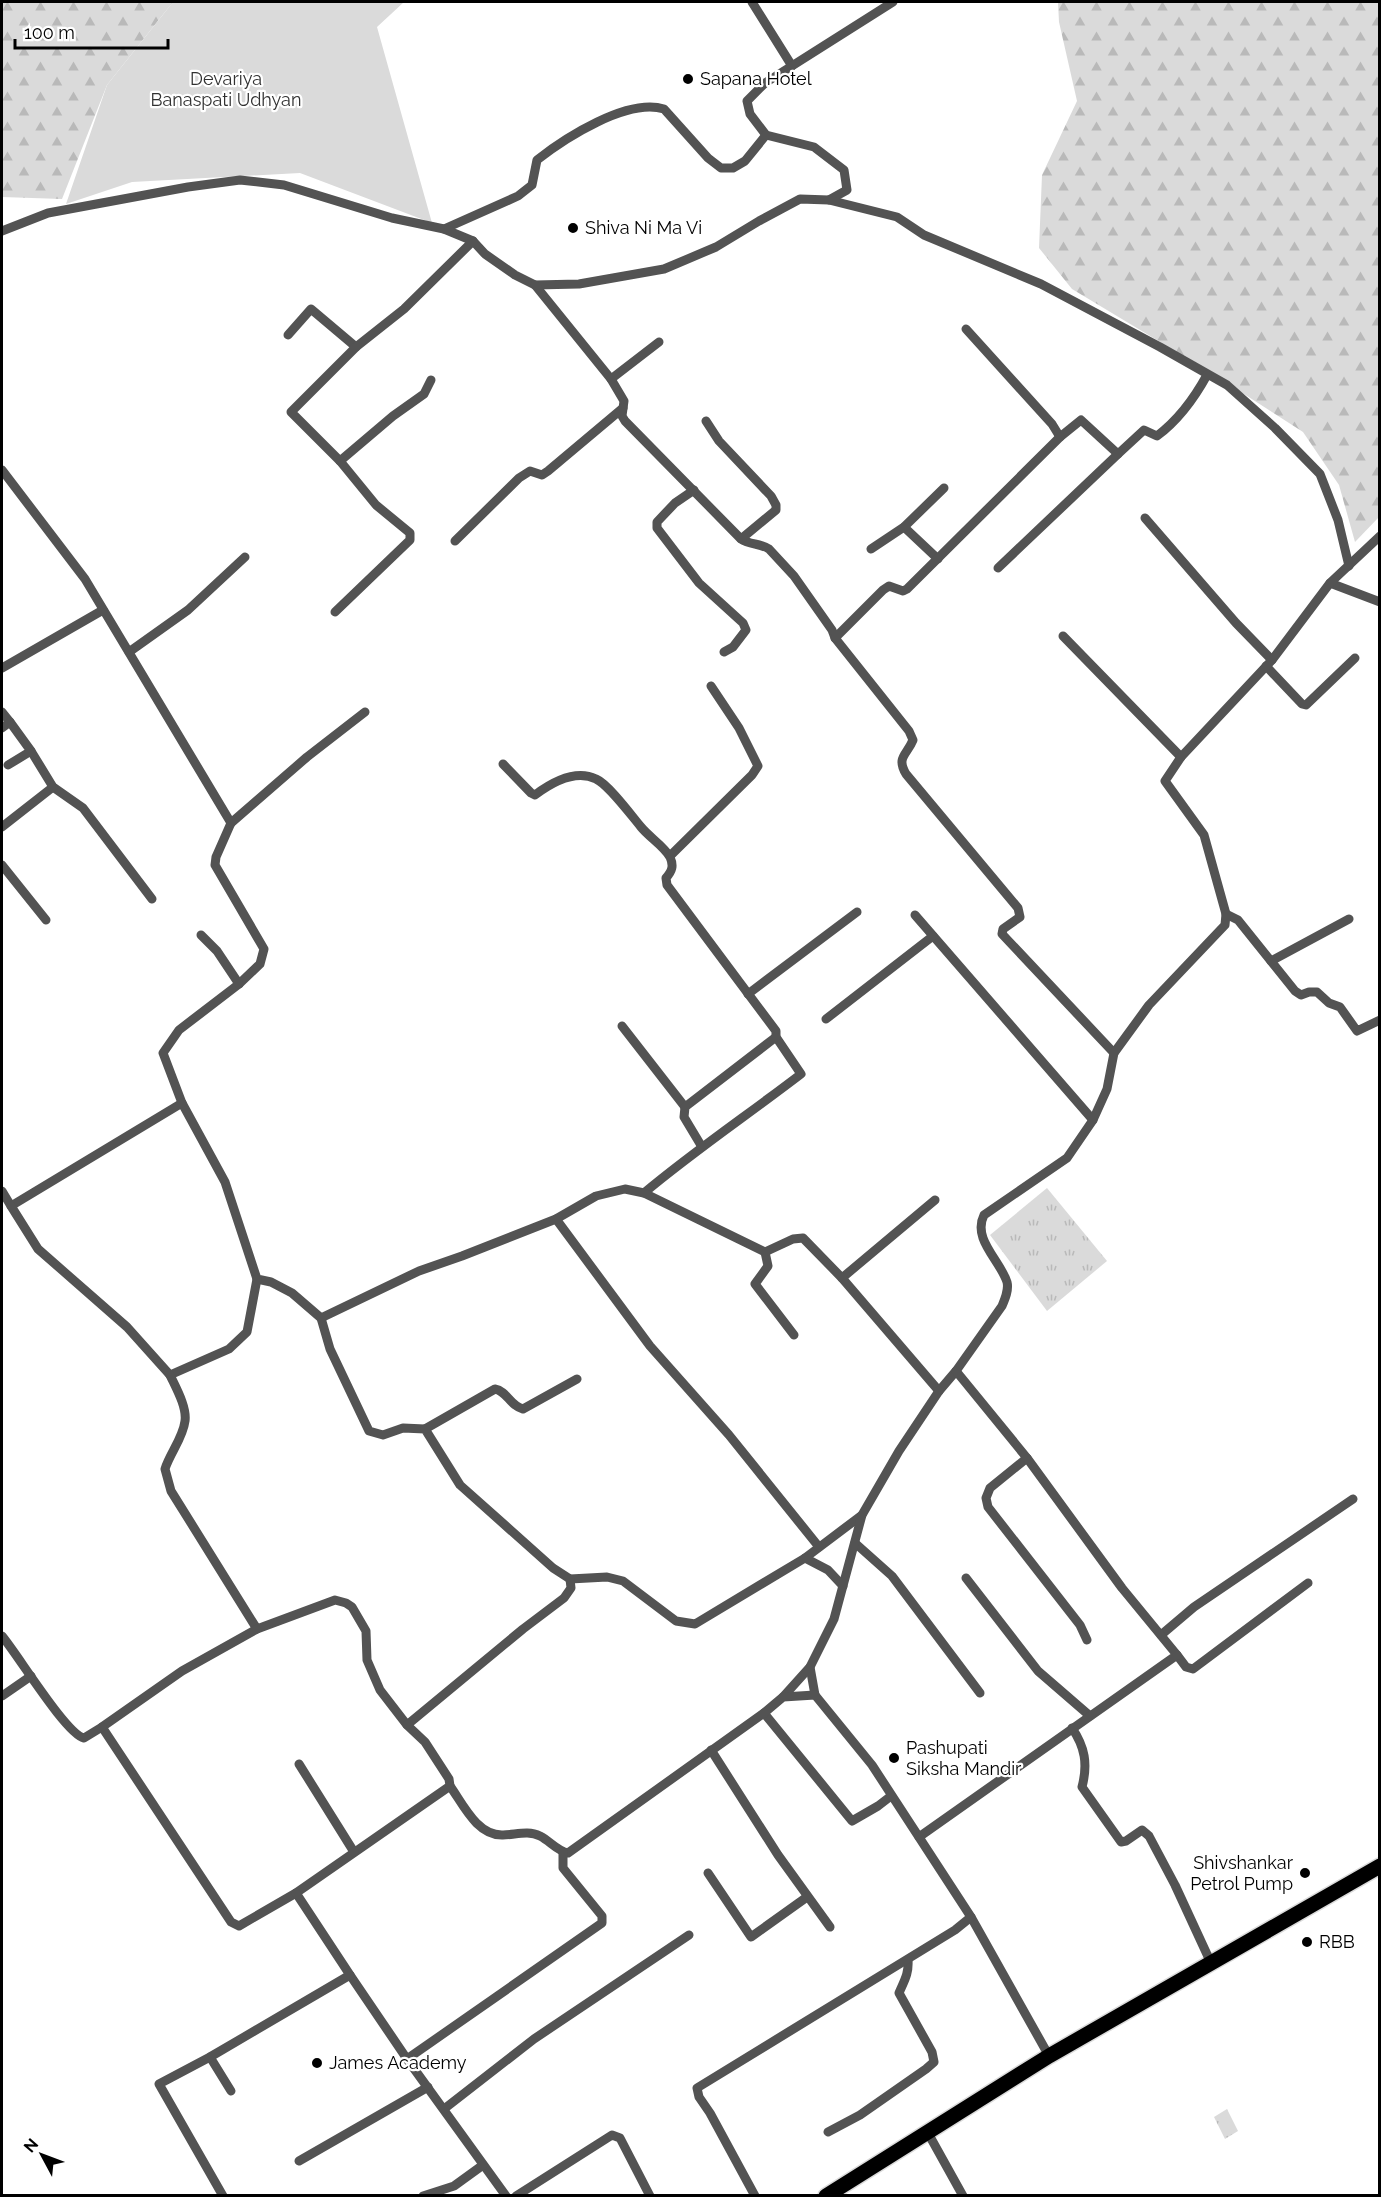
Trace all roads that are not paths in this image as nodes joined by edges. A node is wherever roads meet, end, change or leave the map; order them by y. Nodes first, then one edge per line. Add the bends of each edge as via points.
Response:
1 (752, 2) edge
2 (893, 2) edge
3 (792, 66) junction
4 (765, 135) junction
5 (828, 200) junction
6 (444, 230) junction
7 (2, 231) edge
8 (473, 241) junction
9 (535, 285) junction
10 (966, 329) dead end
11 (288, 335) dead end
12 (659, 342) dead end
13 (356, 347) junction
14 (1207, 375) junction
15 (431, 380) dead end
16 (611, 380) junction
17 (623, 408) junction
18 (706, 421) dead end
19 (1060, 437) junction
20 (1118, 454) junction
21 (340, 460) junction
22 (2, 470) edge
23 (944, 488) dead end
24 (694, 490) junction
25 (1145, 518) dead end
26 (904, 527) junction
27 (1380, 536) edge
28 (741, 539) junction
29 (455, 541) dead end
30 (871, 549) dead end
31 (244, 557) dead end
32 (938, 559) junction
33 (1349, 566) junction
34 (998, 568) dead end
35 (1330, 583) junction
36 (1380, 602) edge
37 (103, 610) junction
38 (334, 612) dead end
39 (1063, 636) dead end
40 (835, 638) junction
41 (129, 652) junction
42 (724, 652) dead end
43 (1355, 658) dead end
44 (1269, 663) junction
45 (2, 668) edge
46 (711, 686) dead end
47 (2, 712) edge
48 (365, 712) dead end
49 (10, 722) junction
50 (2, 728) edge
51 (31, 752) junction
52 (1181, 757) junction
53 (503, 764) dead end
54 (8, 765) dead end
55 (53, 787) junction
56 (231, 823) junction
57 (2, 827) edge
58 (669, 856) junction
59 (2, 865) edge
60 (152, 899) dead end
61 (858, 912) dead end
62 (1226, 914) junction
63 (915, 915) dead end
64 (1348, 919) dead end
65 (46, 920) dead end
66 (201, 935) dead end
67 (933, 936) junction
68 (1271, 961) junction
69 (239, 984) junction
70 (748, 994) junction
71 (826, 1019) dead end
72 (1380, 1020) edge
73 (622, 1026) dead end
74 (776, 1037) junction
75 (1114, 1053) junction
76 (182, 1103) junction
77 (685, 1107) junction
78 (1093, 1120) junction
79 (702, 1147) junction
80 (2, 1191) edge
81 (644, 1194) junction
82 (935, 1200) dead end
83 (11, 1206) junction
84 (556, 1219) junction
85 (765, 1252) junction
86 (842, 1278) junction
87 (256, 1279) junction
88 (321, 1318) junction
89 (794, 1335) dead end
90 (956, 1371) junction
91 (170, 1375) junction
92 (577, 1379) dead end
93 (939, 1392) junction
94 (425, 1429) junction
95 (1027, 1458) junction
96 (1353, 1499) dead end
97 (862, 1515) junction
98 (855, 1543) junction
99 (819, 1547) junction
100 (805, 1558) junction
101 (966, 1578) dead end
102 (570, 1580) junction
103 (1308, 1583) dead end
104 (843, 1586) junction
105 (257, 1629) junction
106 (1161, 1635) junction
107 (2, 1636) edge
108 (1087, 1640) dead end
109 (1177, 1654) junction
110 (810, 1667) junction
111 (31, 1676) junction
112 (980, 1693) dead end
113 (815, 1695) junction
114 (2, 1696) edge
115 (783, 1697) junction
116 (764, 1713) junction
117 (1090, 1716) junction
118 (407, 1725) junction
119 (102, 1727) junction
120 (1072, 1728) junction
121 (711, 1750) junction
122 (299, 1764) dead end
123 (450, 1786) junction
124 (891, 1796) junction
125 (919, 1838) junction
126 (354, 1852) junction
127 (563, 1852) junction
128 (1380, 1866) edge
129 (708, 1873) dead end
130 (296, 1893) junction
131 (807, 1897) junction
132 (970, 1917) junction
133 (830, 1927) dead end
134 (689, 1935) dead end
135 (908, 1960) junction
136 (1211, 1963) junction
137 (350, 1975) junction
138 (1049, 2056) junction
139 (210, 2057) junction
140 (407, 2060) junction
141 (428, 2087) junction
142 (231, 2091) dead end
143 (444, 2109) junction
144 (828, 2132) dead end
145 (928, 2133) junction
146 (299, 2162) dead end
147 (483, 2165) junction
148 (223, 2196) edge
149 (423, 2196) edge
150 (506, 2196) edge
151 (516, 2196) edge
152 (650, 2196) edge
153 (755, 2196) edge
154 (826, 2196) edge
155 (963, 2196) edge

1 - 3 street
2 - 3 street
3 - 4 street via 765,83 747,101 750,114
4 - 5 street via 813,147 844,170 848,190
4 - 6 street via 745,161 733,168 721,168 664,109 654,106 629,110 554,146 537,160 532,185 518,196
5 - 9 street via 800,199 716,247 664,269 579,284
5 - 14 street via 897,217 924,235 1041,284
6 - 7 street via 284,185 240,180 48,213
6 - 8 street
8 - 9 street via 485,254
8 - 13 street via 404,309
9 - 16 street
10 - 19 street
11 - 13 street via 310,309
12 - 16 street
13 - 21 street via 291,412
14 - 20 street via 1164,430 1157,436 1144,430
14 - 33 street via 1227,386 1275,428 1320,474 1338,520
15 - 21 street via 424,394
16 - 17 street via 624,401
17 - 24 street via 625,421
17 - 29 street via 548,471 542,475 530,471 519,478
18 - 28 street via 776,505 776,510
19 - 20 street via 1081,420
19 - 32 street
20 - 34 street
21 - 38 street via 376,506 410,533 410,540
22 - 37 street via 63,548
23 - 26 street
24 - 28 street
24 - 42 street via 664,513 657,528 699,583 743,623 746,630
25 - 44 street
26 - 30 street
26 - 32 street
27 - 33 street
28 - 40 street via 769,549 794,576
31 - 41 street via 188,610
32 - 40 street via 903,591 889,586 883,590
33 - 35 street
35 - 36 street
35 - 44 street
37 - 41 street
37 - 45 street
39 - 52 street
40 - 75 street via 909,731 913,740 901,760 906,774 1018,909 1020,917 1002,934
41 - 56 street
43 - 44 street via 1306,705
44 - 52 street
46 - 58 street via 758,766
47 - 49 street
48 - 56 street
49 - 50 street
49 - 51 street
51 - 54 street
51 - 55 street
52 - 62 street via 1165,781 1204,835
53 - 58 street via 535,795 559,780 584,776 597,779
55 - 57 street
55 - 60 street via 83,808
56 - 69 street via 215,865 264,949 260,964
58 - 70 street via 672,872 666,878 667,885
59 - 65 street
61 - 70 street
62 - 68 street via 1238,920
62 - 75 street via 1225,926 1149,1005
63 - 67 street
64 - 68 street
66 - 69 street
67 - 71 street
67 - 78 street
68 - 72 street via 1295,991 1301,995 1317,992 1340,1007 1358,1031
69 - 76 street via 179,1030 163,1053
70 - 74 street via 776,1031
73 - 77 street
74 - 77 street
74 - 79 street via 801,1074
75 - 78 street via 1107,1089
76 - 83 street
76 - 87 street via 225,1182
77 - 79 street via 684,1117
78 - 90 street via 1067,1158 984,1215 981,1234 1007,1283 1007,1294
79 - 81 street
80 - 83 street
81 - 84 street via 625,1189 596,1196
81 - 85 street
82 - 86 street
83 - 91 street via 38,1249 127,1327
84 - 88 street via 418,1271
84 - 99 street via 650,1346 729,1435
85 - 86 street via 803,1238
85 - 89 street via 768,1266 755,1284
86 - 93 street
87 - 88 street via 292,1293
87 - 91 street via 247,1332 229,1349
88 - 94 street via 330,1348 369,1431 383,1435 403,1428
90 - 93 street
90 - 95 street
91 - 105 street via 186,1418 165,1469 171,1491
92 - 94 street via 523,1409 495,1389
93 - 97 street
94 - 102 street via 460,1485
95 - 106 street
95 - 108 street via 990,1488 988,1507 1080,1625
96 - 106 street via 1194,1607
97 - 98 street
97 - 99 street
98 - 104 street
98 - 112 street via 892,1576
99 - 100 street
100 - 102 street via 695,1624 676,1621 623,1581 607,1577
100 - 104 street via 828,1570
101 - 117 street via 1038,1671
102 - 118 street via 571,1588 564,1598
103 - 109 street via 1193,1670
104 - 110 street via 834,1619
105 - 118 street via 335,1600 346,1603 366,1631 367,1660 380,1690
105 - 119 street via 182,1671
106 - 109 street
107 - 111 street
109 - 117 street
110 - 113 street
110 - 115 street
111 - 114 street
111 - 119 street via 79,1737
113 - 115 street
113 - 124 street via 872,1765
115 - 116 street
116 - 121 street
116 - 124 street via 852,1821
117 - 120 street
118 - 123 street via 425,1742
119 - 130 street via 231,1922 239,1926
120 - 125 street
120 - 136 street via 1083,1744 1082,1787 1121,1842 1142,1830 1149,1836
121 - 127 street via 586,1841 568,1853
121 - 131 street
122 - 126 street
123 - 126 street
123 - 127 street via 477,1825 492,1834 539,1835
124 - 125 street
125 - 132 street
126 - 130 street
127 - 140 street via 563,1868 602,1916 602,1923
128 - 136 main road
129 - 131 street via 751,1936
130 - 137 street
131 - 133 street
132 - 135 street
132 - 138 street
134 - 143 street via 534,2039
135 - 144 street via 906,1980 899,1993 934,2062 860,2115
135 - 153 street via 697,2088
136 - 138 main road
137 - 139 street
137 - 140 street
138 - 145 main road
139 - 142 street
139 - 148 street via 159,2084
140 - 141 street
141 - 143 street
141 - 146 street
143 - 147 street
145 - 154 main road
145 - 155 street
147 - 149 street via 454,2186
147 - 150 street
151 - 152 street via 612,2135 620,2138

